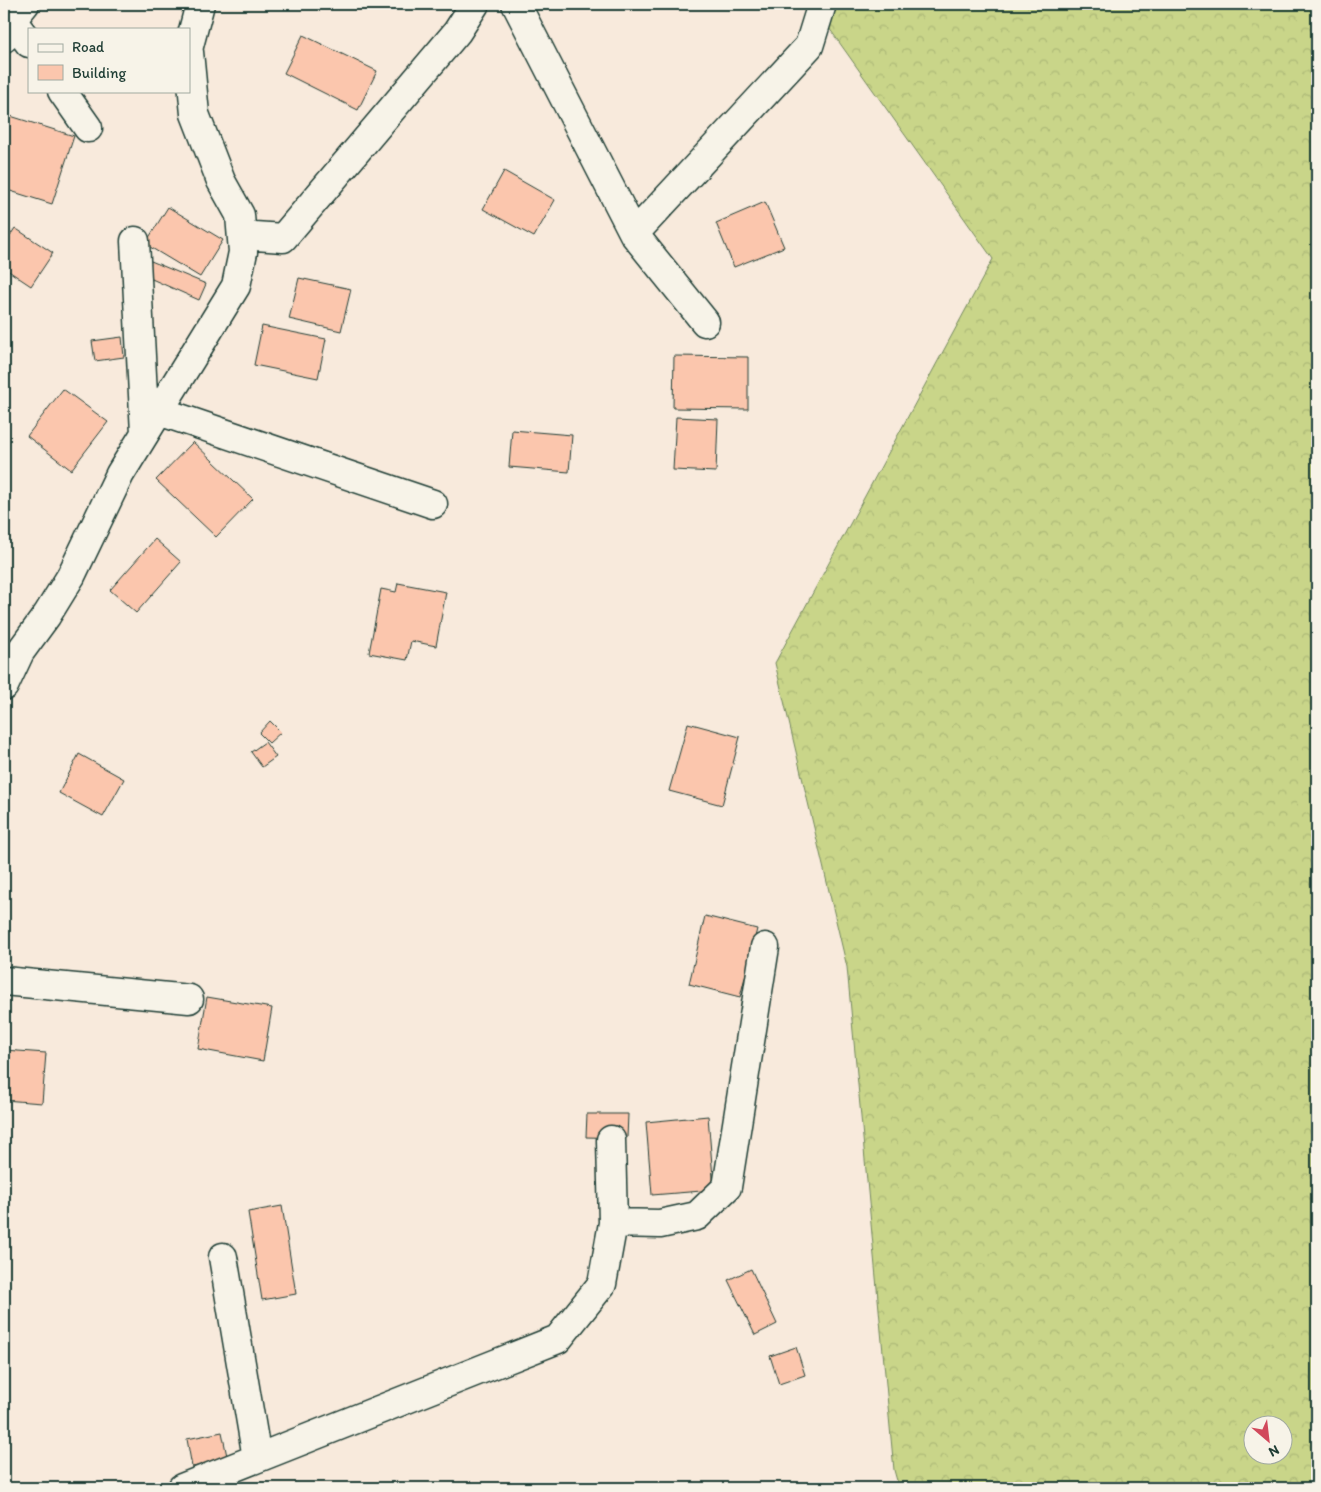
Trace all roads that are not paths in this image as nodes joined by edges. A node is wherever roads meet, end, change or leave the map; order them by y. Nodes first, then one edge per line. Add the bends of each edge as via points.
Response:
1 (200, 4) edge
2 (475, 4) edge
3 (516, 4) edge
4 (822, 4) edge
5 (14, 21) edge
6 (28, 42) edge
7 (190, 42) edge
8 (190, 62) edge
9 (63, 92) edge
10 (88, 128) dead end
11 (634, 234) junction
12 (242, 235) junction
13 (135, 241) dead end
14 (705, 322) dead end
15 (152, 422) junction
16 (433, 504) dead end
17 (4, 686) edge
18 (765, 948) dead end
19 (4, 981) edge
20 (189, 999) dead end
21 (612, 1140) dead end
22 (613, 1223) junction
23 (222, 1257) dead end
24 (257, 1458) junction
25 (182, 1488) edge

1 - 7 street
2 - 12 street via 457,32 283,238
3 - 11 street
4 - 11 street via 809,46
5 - 6 street
8 - 12 street via 195,114 221,181 240,215
9 - 10 street
11 - 14 street
12 - 15 street via 243,252 236,286
13 - 15 street
15 - 16 street
15 - 17 street via 120,474 71,576 20,652
18 - 22 street via 727,1187 697,1216 660,1224
19 - 20 street
21 - 22 street
22 - 24 street via 602,1284 558,1339
23 - 24 street
24 - 25 street

